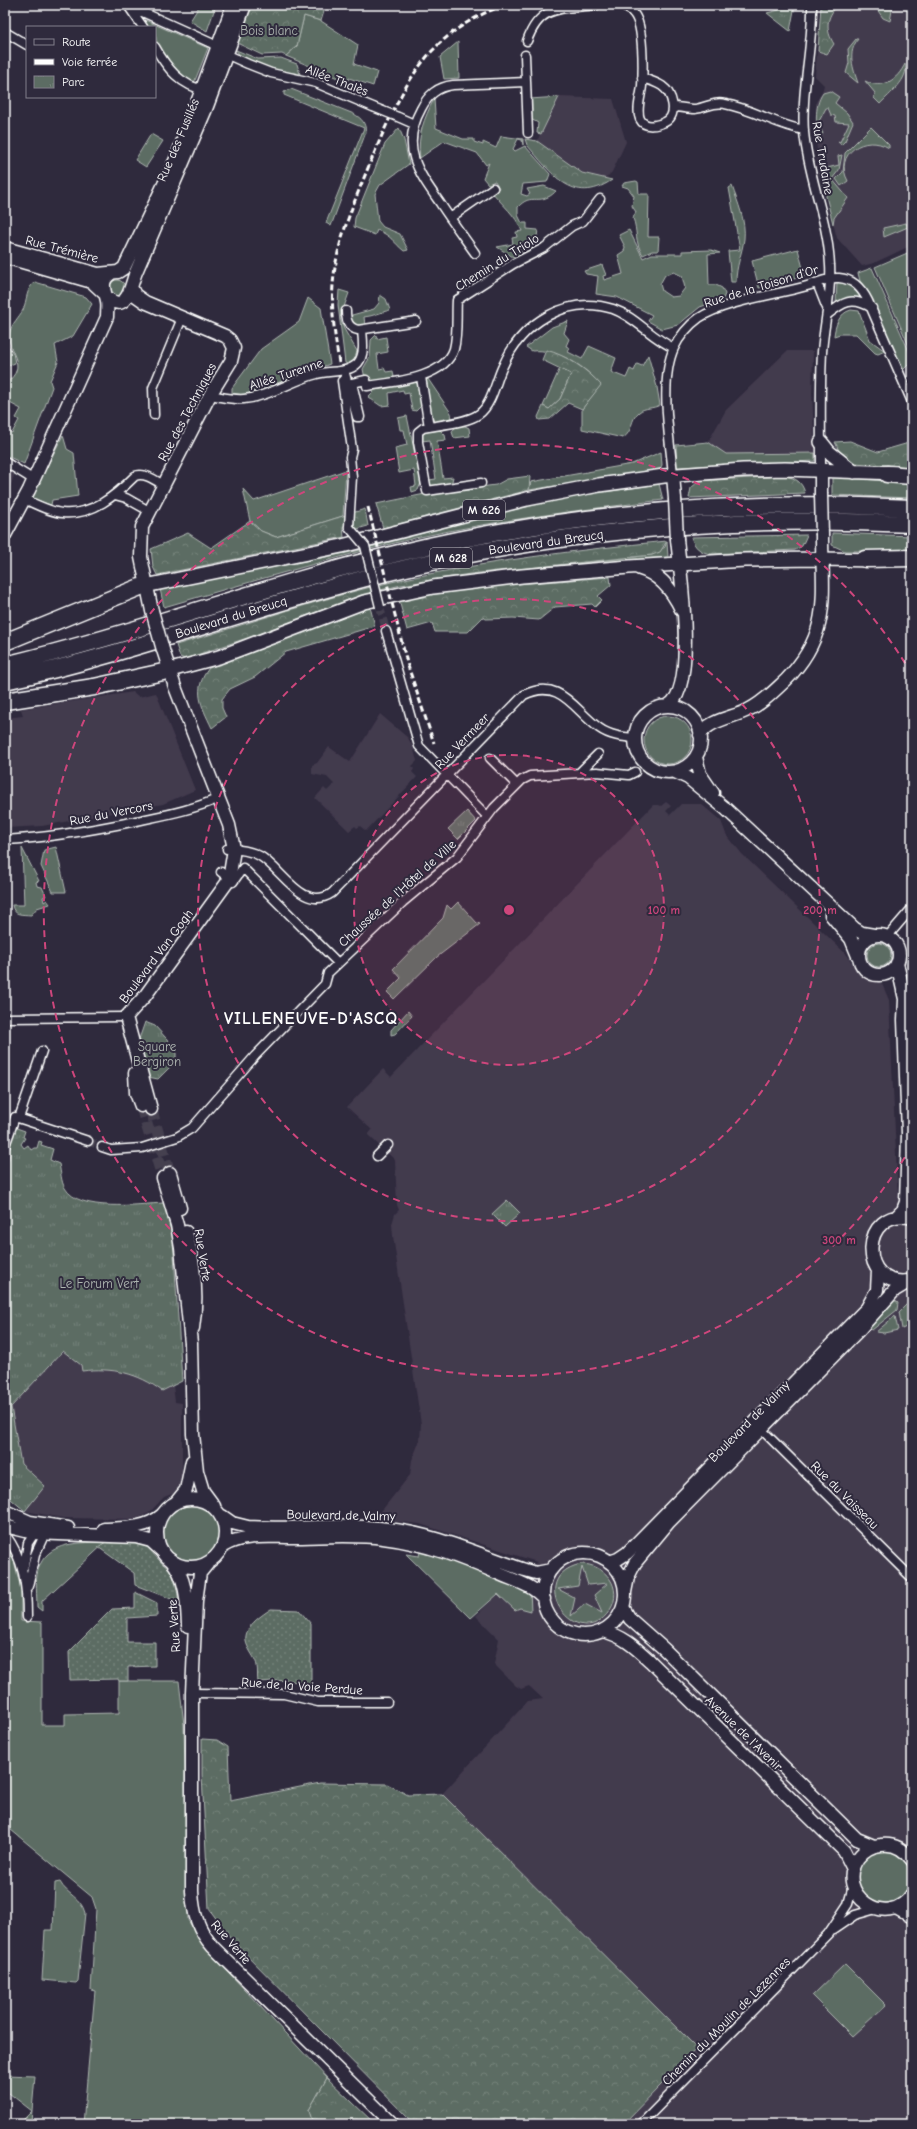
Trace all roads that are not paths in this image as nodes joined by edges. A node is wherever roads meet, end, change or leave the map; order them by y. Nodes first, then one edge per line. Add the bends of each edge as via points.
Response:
1 (127, 5) edge
2 (233, 5) edge
3 (245, 5) edge
4 (596, 5) edge
5 (622, 5) edge
6 (812, 5) edge
7 (142, 26) edge
8 (5, 32) edge
9 (527, 41) dead end
10 (26, 44) edge
11 (156, 48) edge
12 (223, 52) junction
13 (525, 56) dead end
14 (642, 78) junction
15 (526, 82) junction
16 (209, 88) junction
17 (673, 107) junction
18 (414, 124) junction
19 (804, 130) junction
20 (528, 132) dead end
21 (493, 188) dead end
22 (600, 199) dead end
23 (450, 218) junction
24 (5, 248) edge
25 (475, 253) dead end
26 (5, 257) edge
27 (115, 273) junction
28 (830, 278) junction
29 (817, 283) junction
30 (132, 286) junction
31 (105, 295) junction
32 (123, 300) junction
33 (145, 302) junction
34 (872, 308) junction
35 (346, 311) dead end
36 (827, 315) junction
37 (106, 317) junction
38 (182, 318) junction
39 (416, 321) dead end
40 (362, 330) junction
41 (674, 348) junction
42 (344, 370) junction
43 (421, 377) junction
44 (342, 381) dead end
45 (210, 395) junction
46 (912, 402) edge
47 (154, 415) dead end
48 (429, 426) junction
49 (821, 442) junction
50 (5, 462) edge
51 (821, 470) junction
52 (854, 472) junction
53 (912, 472) edge
54 (887, 474) junction
55 (673, 475) junction
56 (912, 476) edge
57 (34, 480) junction
58 (481, 483) dead end
59 (163, 485) junction
60 (115, 495) junction
61 (24, 499) junction
62 (912, 508) edge
63 (149, 511) junction
64 (912, 524) edge
65 (5, 535) edge
66 (912, 558) edge
67 (822, 559) junction
68 (865, 559) junction
69 (679, 564) junction
70 (912, 565) edge
71 (629, 567) junction
72 (143, 586) junction
73 (380, 607) tunnel mouth
74 (682, 610) junction
75 (149, 612) joint
76 (386, 631) tunnel mouth
77 (5, 642) edge
78 (5, 665) edge
79 (167, 671) junction
80 (5, 681) edge
81 (5, 701) edge
82 (668, 706) junction
83 (700, 735) junction
84 (635, 738) junction
85 (598, 754) dead end
86 (696, 757) junction
87 (490, 758) dead end
88 (580, 772) junction
89 (635, 772) dead end
90 (675, 772) junction
91 (446, 775) junction
92 (517, 785) junction
93 (216, 800) junction
94 (726, 810) junction
95 (487, 816) junction
96 (5, 840) edge
97 (230, 849) junction
98 (224, 876) junction
99 (810, 890) junction
100 (912, 908) edge
101 (874, 935) junction
102 (888, 936) junction
103 (858, 956) junction
104 (338, 963) junction
105 (897, 963) junction
106 (882, 974) junction
107 (126, 1017) junction
108 (5, 1018) edge
109 (904, 1020) junction
110 (42, 1051) dead end
111 (146, 1107) tunnel mouth
112 (19, 1118) junction
113 (908, 1134) junction
114 (88, 1141) tunnel mouth
115 (388, 1145) dead end
116 (5, 1146) edge
117 (102, 1146) tunnel mouth
118 (377, 1156) dead end
119 (912, 1159) edge
120 (166, 1176) tunnel mouth
121 (896, 1217) junction
122 (912, 1218) edge
123 (878, 1270) junction
124 (911, 1280) edge
125 (761, 1429) junction
126 (193, 1434) junction
127 (177, 1501) junction
128 (214, 1506) junction
129 (5, 1510) edge
130 (162, 1515) junction
131 (222, 1516) junction
132 (5, 1526) edge
133 (42, 1531) junction
134 (5, 1534) edge
135 (223, 1546) junction
136 (167, 1556) junction
137 (209, 1562) junction
138 (609, 1562) junction
139 (551, 1570) junction
140 (24, 1573) junction
141 (911, 1575) edge
142 (625, 1592) junction
143 (27, 1595) junction
144 (544, 1599) junction
145 (623, 1607) junction
146 (27, 1617) dead end
147 (602, 1631) junction
148 (192, 1694) junction
149 (387, 1702) dead end
150 (874, 1846) junction
151 (912, 1860) edge
152 (853, 1869) junction
153 (853, 1886) junction
154 (912, 1894) edge
155 (896, 1908) junction
156 (876, 1909) junction
157 (912, 1917) edge
158 (828, 1934) junction
159 (393, 2124) edge
160 (641, 2124) edge

1 - 7 street
1 - 12 street, Allée Thalès via 211,43
2 - 12 street, Rue des Fusillés
3 - 12 street, Rue des Fusillés
4 - 9 street via 548,12 534,25
5 - 14 street via 634,14 638,23
6 - 19 street, Rue Trudaine via 803,102
8 - 10 street
11 - 16 street via 173,73 186,83
12 - 16 street, Rue des Fusillés
12 - 18 street, Allée Thalès, bridge via 271,72 316,83
13 - 15 street
14 - 17 street via 663,86 669,93
14 - 17 street via 639,110 643,123 651,126 667,121 672,116
15 - 18 street via 441,87 428,97
15 - 20 street
16 - 27 street, Rue des Fusillés via 128,263
16 - 30 street, Rue des Fusillés
17 - 19 street via 696,109 724,103 754,112 782,125
18 - 23 street via 411,145 416,167
19 - 28 street, Rue Trudaine via 826,233
21 - 23 street
22 - 43 street, Chemin du Triolo via 583,221 572,226 544,248 513,264 457,300 454,350 442,364
23 - 25 street
24 - 27 street, Rue Trémière via 98,274
26 - 31 street, Rue Trémière via 92,282
27 - 30 street via 126,275
27 - 31 street, Rue des Fusillés via 104,282
28 - 29 street, Rue de la Toison d'Or
28 - 34 street via 844,279 856,284
28 - 36 street, Rue Trudaine
29 - 36 street, Rue Trudaine
29 - 41 street, Rue de la Toison d'Or via 713,311 694,323
30 - 32 street, Rue des Fusillés via 129,295
30 - 33 street, Rue des Techniques via 135,295
31 - 32 street via 114,301
31 - 37 street, Rue des Fusillés via 108,306
32 - 33 street, Rue des Techniques
32 - 37 street, Rue des Fusillés
33 - 38 street, Rue des Techniques
34 - 36 street via 861,303 847,302
34 - 46 street
35 - 40 street via 349,325 354,330
36 - 49 street, Rue Trudaine via 822,366
37 - 57 street, Rue des Fusillés
38 - 45 street, Rue des Techniques via 225,336 233,344 234,350 230,361
38 - 47 street via 153,388
39 - 40 street
40 - 42 street, Allée Turenne via 361,357 354,367
41 - 48 street via 656,339 620,312 598,306 566,308 546,317 522,334 506,359 486,406 479,415
41 - 55 street, Rue de la Toison d'Or via 666,386
42 - 43 street, Chemin du Triolo via 356,417 360,417 352,382 366,380 367,386
42 - 45 street, Allée Turenne via 315,374 249,398 229,399
43 - 48 street
44 - 73 street, bridge via 352,449 349,527 365,546
45 - 59 street, Rue des Techniques
48 - 58 street via 420,430 417,436 427,491
49 - 51 street, Rue Trudaine
49 - 52 main road via 829,452
50 - 57 street
51 - 52 main road
51 - 55 main road, M 626 via 742,470
51 - 67 street, bridge
52 - 54 main road
53 - 54 main road
54 - 56 highway
55 - 69 street, bridge
55 - 72 main road, M 626 via 555,493 342,546
57 - 61 street, Rue des Fusillés
59 - 60 street via 139,474
59 - 63 street, Rue des Techniques
60 - 61 street via 96,506 70,513 61,513
60 - 63 street
61 - 65 street, Rue des Fusillés
62 - 78 highway, Boulevard du Breucq / M 628 via 806,506 697,509 603,518 501,532 324,572 106,638
63 - 72 street, Rue des Techniques via 140,542
64 - 80 highway, Boulevard du Breucq / M 628 via 720,524 628,531 500,549 417,565 336,586
66 - 68 highway, M 628
67 - 68 main road, M 628
67 - 69 main road, M 628
67 - 83 street via 821,622 805,658 761,702 744,712 710,725
68 - 70 main road
69 - 71 main road, M 628
69 - 74 street
71 - 74 main road via 645,570 660,579 673,593
71 - 79 main road, M 628 via 522,576 404,592 364,602 219,657
72 - 75 street, Rue des Techniques
72 - 77 highway
74 - 82 street via 685,671 677,697
75 - 79 street, Boulevard Van Gogh
76 - 91 street via 419,746
79 - 81 highway via 94,687
79 - 93 street, Boulevard Van Gogh via 187,738
82 - 83 street via 689,714 698,726
82 - 84 street via 646,714 638,725
83 - 86 street
84 - 90 street via 637,751 646,764 660,771
84 - 91 street, Rue Vermeer via 621,737 605,731 561,694 547,690 534,691 518,700
85 - 88 street
86 - 90 street via 689,765
86 - 94 street via 700,774
87 - 92 street
88 - 89 street, Chaussée de l'Hôtel de Ville via 629,775
88 - 92 street, Chaussée de l'Hôtel de Ville via 530,776
90 - 94 street via 688,778
91 - 95 street
91 - 97 street, Rue Vermeer via 328,896 315,899 305,896 260,856 248,851
92 - 95 street, Chaussée de l'Hôtel de Ville
93 - 96 street, Rue du Vercors via 197,807 98,828 28,840
93 - 97 street, Boulevard Van Gogh
94 - 99 street
95 - 104 street, Chaussée de l'Hôtel de Ville via 457,857 403,902
97 - 98 street, Boulevard Van Gogh
98 - 104 street, Chaussée de l'Hôtel de Ville via 233,882 243,868
98 - 107 street, Boulevard Van Gogh via 221,890 145,996
99 - 101 street via 859,932
99 - 103 street via 851,939
100 - 102 street
101 - 102 street
101 - 103 street via 861,944
102 - 105 street via 898,949
103 - 106 street via 866,970
104 - 117 street, Chaussée de l'Hôtel de Ville via 328,973 325,984 255,1056 192,1128 142,1148 111,1150
105 - 106 street via 892,970
105 - 109 street via 904,994
106 - 109 street via 893,982 897,989
107 - 108 street, Boulevard Van Gogh
107 - 111 street via 135,1054 136,1093
109 - 113 street
110 - 112 street
112 - 114 street
112 - 116 street via 15,1117
113 - 119 street
113 - 121 street via 906,1202
115 - 118 street
120 - 126 street, Rue Verte via 180,1240 191,1343
121 - 122 street
121 - 123 street via 880,1226 872,1239 871,1255
123 - 124 street via 894,1280
123 - 138 street, Boulevard de Valmy via 877,1290 867,1308 627,1553
124 - 125 street, Boulevard de Valmy via 895,1290
125 - 141 street, Rue du Vaisseau
125 - 142 street, Boulevard de Valmy via 647,1546 630,1571
126 - 127 street, Rue Verte via 188,1482 186,1490
126 - 128 street, Rue Verte via 199,1481
127 - 128 street via 194,1498
127 - 130 street
128 - 131 street
129 - 133 street
130 - 133 street via 150,1523 127,1528
130 - 136 street via 157,1536
131 - 135 street via 226,1531
131 - 139 street, Boulevard de Valmy via 232,1523 248,1527 400,1530 536,1573
132 - 133 street
133 - 136 street via 136,1537 151,1541
133 - 140 street via 25,1552
133 - 143 street via 34,1555
134 - 140 street via 18,1555
135 - 137 street
135 - 144 street, Boulevard de Valmy via 238,1539 257,1537 361,1536 399,1540 433,1548 466,1560 532,1588
136 - 137 street via 190,1567
136 - 148 street, Rue Verte via 182,1577 185,1593
137 - 148 street, Rue Verte via 200,1573 196,1592
138 - 139 street via 593,1554 576,1554 560,1561
138 - 142 street via 619,1573
139 - 144 street via 545,1584
140 - 143 street
142 - 145 street
143 - 146 street
144 - 147 street via 552,1619 566,1631 584,1635
145 - 147 street via 616,1619
145 - 150 street, Avenue de l'Avenir via 630,1619 664,1649 857,1839
147 - 152 street, Avenue de l'Avenir via 625,1640 650,1661 844,1851
148 - 149 street, Rue de la Voie Perdue via 284,1694 318,1702
148 - 159 street, Rue Verte via 192,1897 194,1913 201,1931 213,1947
150 - 151 street via 896,1847
150 - 152 street via 860,1855
152 - 153 street
153 - 156 street via 861,1900
153 - 158 street, Chemin du Moulin de Lezennes via 848,1904
154 - 155 street
155 - 156 street
155 - 157 street
156 - 158 street, Chemin du Moulin de Lezennes via 855,1915
158 - 160 street, Chemin du Moulin de Lezennes

